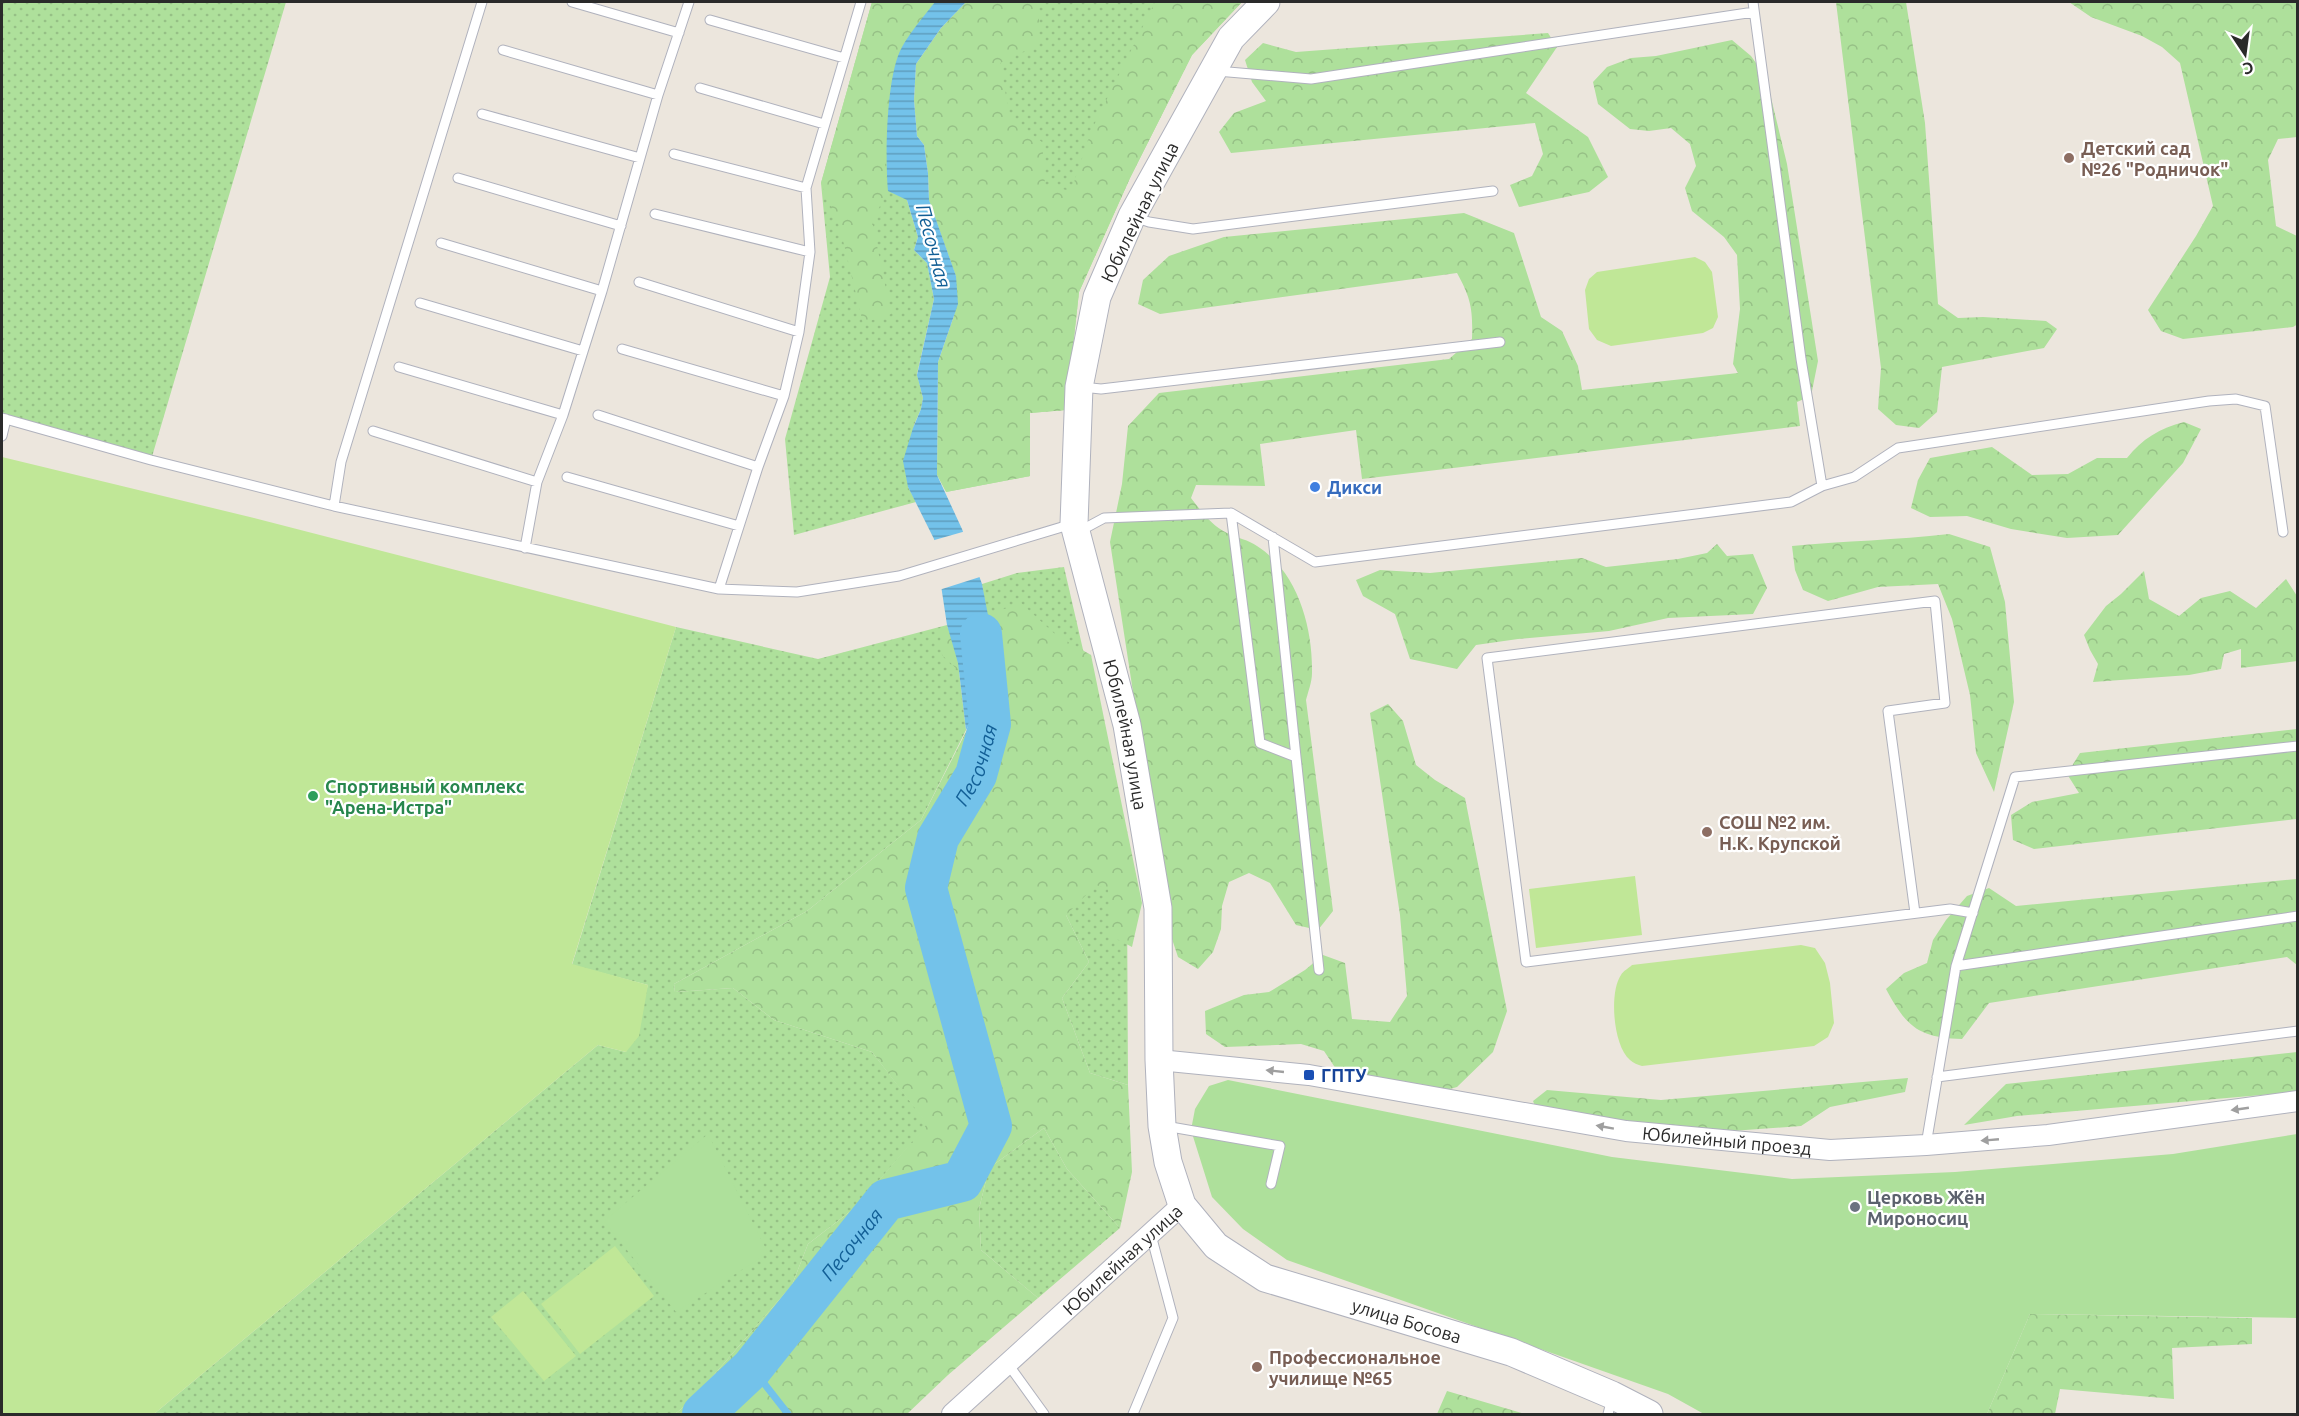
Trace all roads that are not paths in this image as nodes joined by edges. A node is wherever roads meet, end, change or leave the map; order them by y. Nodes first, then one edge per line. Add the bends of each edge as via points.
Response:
1 (482, 2) edge
2 (572, 2) edge
3 (689, 2) edge
4 (861, 2) edge
5 (1266, 2) edge
6 (1753, 2) edge
7 (1754, 12) junction
8 (710, 20) dead end
9 (679, 33) junction
10 (503, 50) dead end
11 (844, 58) junction
12 (1212, 70) junction
13 (700, 88) dead end
14 (658, 95) junction
15 (482, 114) dead end
16 (824, 124) junction
17 (674, 154) dead end
18 (640, 158) junction
19 (458, 178) dead end
20 (806, 188) junction
21 (1493, 190) dead end
22 (655, 214) dead end
23 (1132, 216) junction
24 (621, 226) junction
25 (441, 243) dead end
26 (810, 252) junction
27 (639, 282) dead end
28 (602, 291) junction
29 (420, 303) dead end
30 (799, 332) junction
31 (1500, 342) dead end
32 (622, 349) dead end
33 (583, 351) junction
34 (399, 368) dead end
35 (1079, 387) junction
36 (784, 396) junction
37 (563, 415) junction
38 (598, 415) dead end
39 (4, 418) edge
40 (373, 431) dead end
41 (2, 436) edge
42 (758, 467) junction
43 (567, 477) dead end
44 (537, 482) junction
45 (1822, 486) junction
46 (334, 506) junction
47 (1231, 513) junction
48 (739, 526) junction
49 (1075, 528) junction
50 (2283, 532) dead end
51 (1273, 537) junction
52 (525, 548) junction
53 (719, 589) junction
54 (2298, 746) edge
55 (1296, 757) junction
56 (1915, 913) junction
57 (1973, 913) junction
58 (2298, 916) edge
59 (1956, 966) junction
60 (1319, 970) dead end
61 (2298, 1031) edge
62 (1159, 1060) junction
63 (1937, 1077) junction
64 (2298, 1101) edge
65 (1162, 1126) junction
66 (1926, 1145) junction
67 (1271, 1184) dead end
68 (1182, 1205) junction
69 (1151, 1235) junction
70 (1008, 1364) junction
71 (1610, 1405) edge
72 (952, 1414) edge
73 (1044, 1414) edge
74 (1133, 1414) edge
75 (1649, 1414) edge

1 - 46 lane via 341,462
2 - 9 lane
3 - 9 lane
4 - 11 lane
5 - 12 street, Юбилейная улица via 1231,38
6 - 7 lane
7 - 12 lane via 1311,79
7 - 45 lane
8 - 11 lane
9 - 14 lane
10 - 14 lane
11 - 16 lane
12 - 23 street, Юбилейная улица
13 - 16 lane
14 - 18 lane
15 - 18 lane
16 - 20 lane
17 - 20 lane
18 - 24 lane
19 - 24 lane
20 - 26 lane
21 - 23 lane via 1193,229
22 - 26 lane
23 - 35 street, Юбилейная улица via 1097,297
24 - 28 lane
25 - 28 lane
26 - 30 lane
27 - 30 lane
28 - 33 lane
29 - 33 lane
30 - 36 lane
31 - 35 lane via 1101,388
32 - 36 lane
33 - 37 lane
34 - 37 lane
35 - 49 street, Юбилейная улица
36 - 42 lane
37 - 44 lane
38 - 42 lane
39 - 41 lane
39 - 46 lane
40 - 44 lane
42 - 48 lane
43 - 48 lane
44 - 52 lane
45 - 50 lane via 1854,477 1898,448 2236,399 2265,406
45 - 51 lane via 1791,502 1315,562
46 - 52 lane
47 - 49 lane via 1104,518
47 - 51 lane
47 - 55 lane via 1260,743
48 - 53 lane
49 - 53 lane via 1007,543 899,576 797,592
49 - 62 street, Юбилейная улица via 1127,725 1158,908
51 - 55 lane
52 - 53 lane
54 - 57 lane via 2016,777
55 - 60 lane
56 - 56 lane via 1526,962 1487,658 1935,601 1945,703 1888,711
56 - 57 lane via 1950,909
57 - 59 lane
58 - 59 lane
59 - 63 lane
61 - 63 lane
62 - 65 street, Юбилейная улица
66 -> 62 street, Юбилейный проезд via 1830,1150 1626,1131 1309,1075
63 - 66 lane
64 -> 66 street, Юбилейный проезд via 2048,1135
65 - 67 lane via 1280,1146
65 - 68 street, Юбилейная улица via 1168,1162
68 - 69 street, Юбилейная улица
68 - 71 street, улица Босова via 1216,1246 1265,1278 1511,1352
69 - 70 street, Юбилейная улица
69 - 74 lane via 1173,1318
70 - 72 street, Юбилейная улица
70 - 73 lane
71 - 75 street, улица Босова

